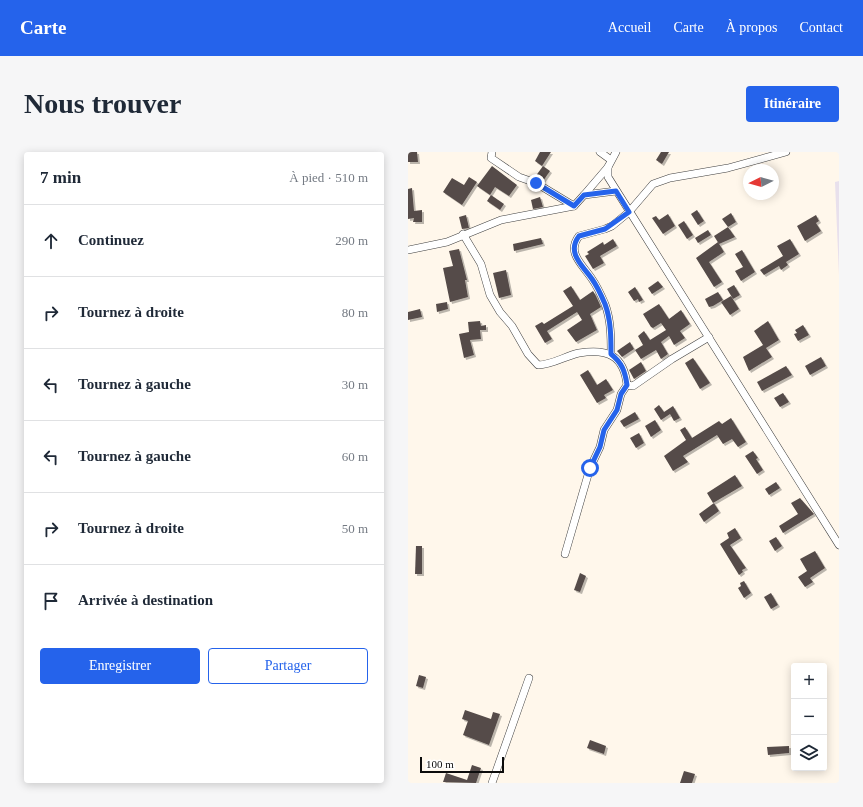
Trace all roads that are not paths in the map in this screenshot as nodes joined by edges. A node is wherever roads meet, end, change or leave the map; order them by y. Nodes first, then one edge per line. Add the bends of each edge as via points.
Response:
1 (492, 152) edge
2 (600, 152) edge
3 (616, 152) edge
4 (786, 152) edge
5 (778, 153) edge
6 (611, 160) junction
7 (608, 167) junction
8 (616, 191) junction
9 (584, 195) junction
10 (574, 206) junction
11 (629, 212) junction
12 (463, 234) junction
13 (408, 250) edge
14 (709, 337) junction
15 (611, 354) junction
16 (627, 385) junction
17 (839, 544) edge
18 (565, 554) dead end
19 (529, 678) dead end
20 (492, 783) edge

1 - 10 street via 491,158 519,177 544,187
2 - 6 street
3 - 6 street
4 - 5 street
5 - 11 street via 728,168 670,178 653,184
6 - 7 street
7 - 8 street via 608,176
7 - 9 street
8 - 9 street
8 - 11 street
9 - 10 street
10 - 12 street via 500,220
11 - 14 street
11 - 15 street via 605,229 579,236 574,245 577,260 593,280 605,304
12 - 13 street via 447,242
12 - 15 street via 481,264 490,295 528,354 538,365 553,363 580,353
14 - 16 street via 633,386
14 - 17 street
15 - 16 street via 625,370
16 - 18 street via 621,394 617,410 604,430 600,447 590,468
19 - 20 street

